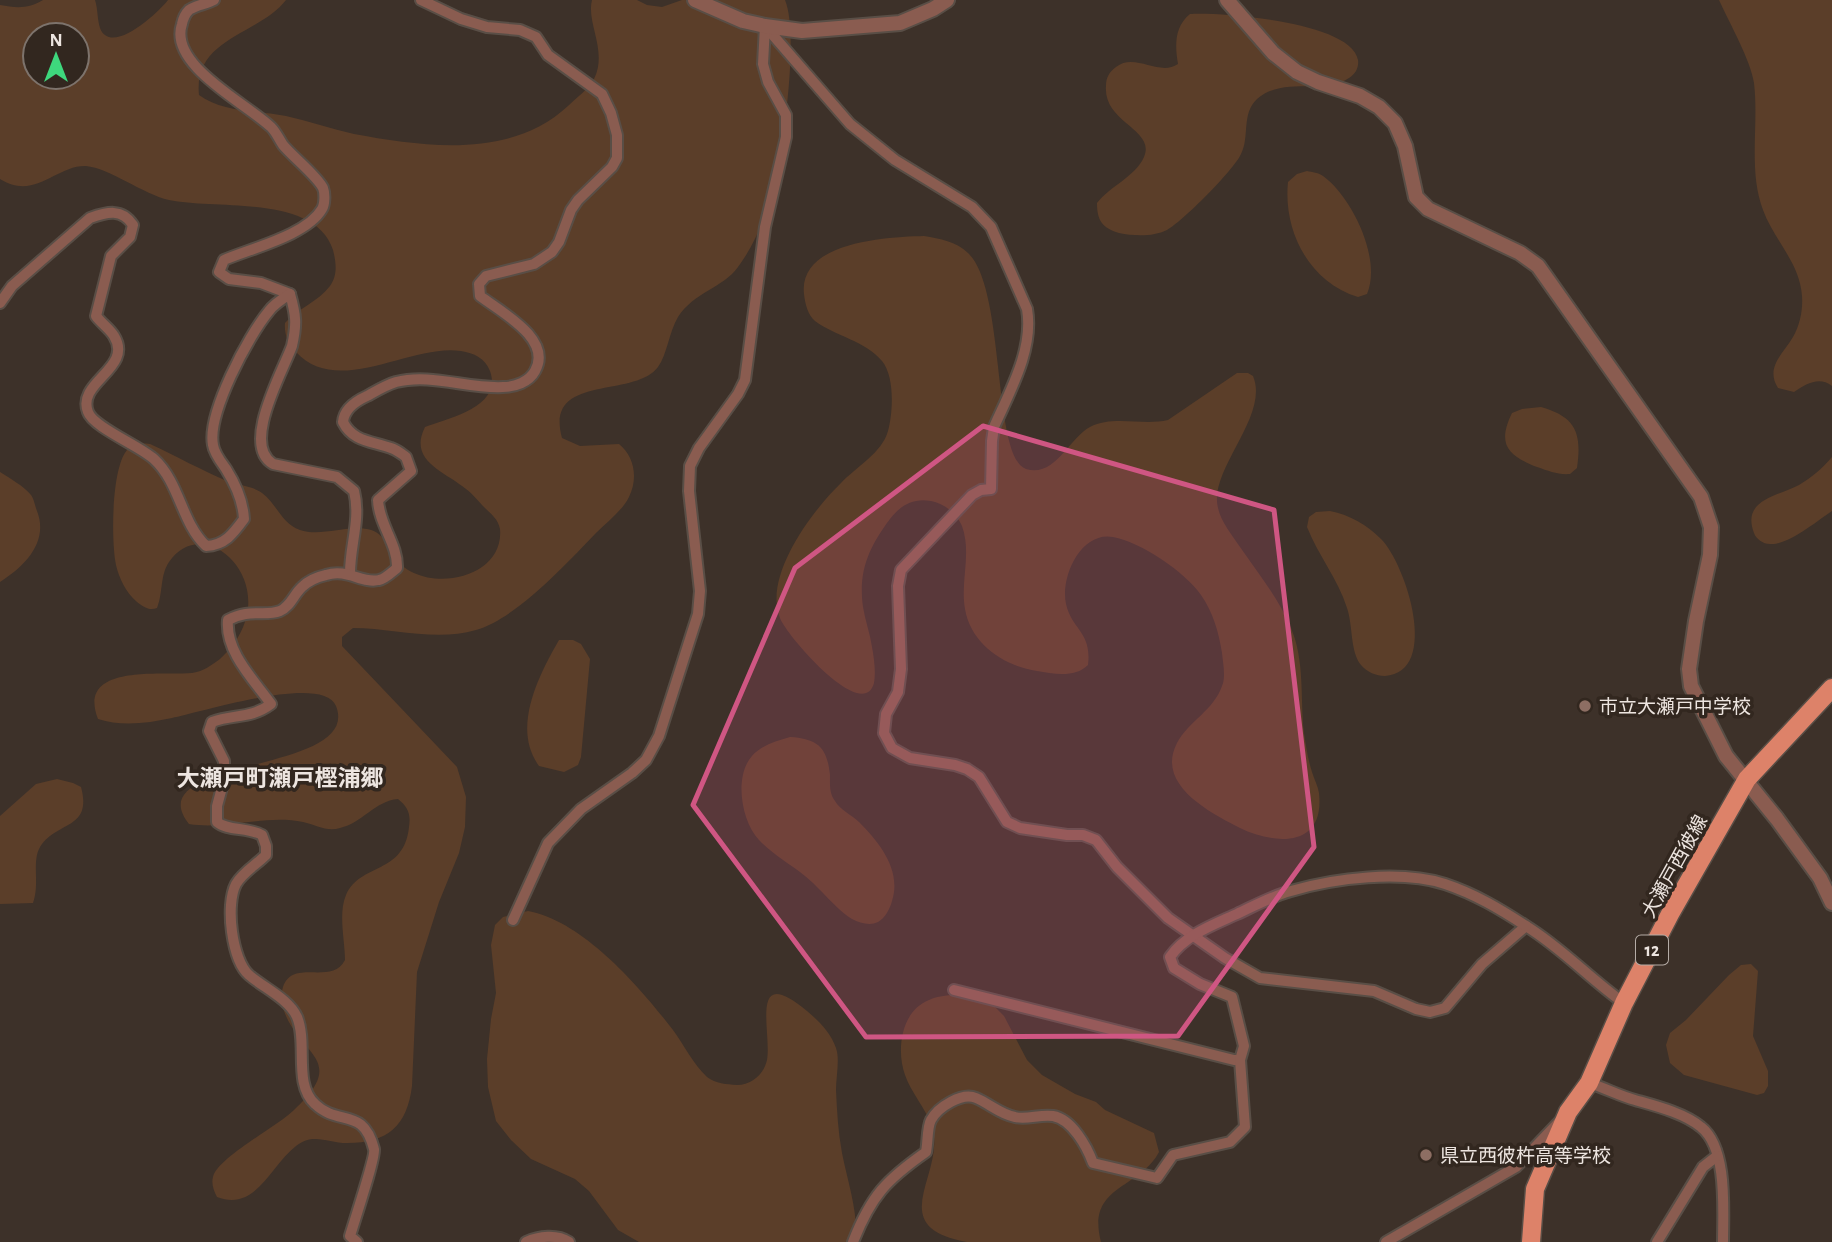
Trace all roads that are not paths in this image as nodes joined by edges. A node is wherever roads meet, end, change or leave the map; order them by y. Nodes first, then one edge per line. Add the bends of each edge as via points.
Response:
1 (214, 0) edge
2 (421, 0) edge
3 (695, 0) edge
4 (947, 0) edge
5 (1227, 0) edge
6 (765, 26) junction
7 (289, 294) junction
8 (0, 303) edge
9 (350, 573) junction
10 (1832, 688) edge
11 (1746, 779) junction
12 (1832, 903) edge
13 (513, 920) dead end
14 (1527, 926) junction
15 (1194, 935) junction
16 (954, 990) dead end
17 (1624, 1003) junction
18 (1240, 1060) junction
19 (1589, 1083) junction
20 (1568, 1112) junction
21 (1717, 1156) junction
22 (357, 1242) edge
23 (526, 1242) edge
24 (569, 1242) edge
25 (853, 1242) edge
26 (1386, 1242) edge
27 (1531, 1242) edge
28 (1657, 1242) edge
29 (1723, 1242) edge

1 - 7 street via 183,18 179,32 185,49 213,84 273,129 324,188 321,211 294,233 224,260 219,272 229,279 261,283
2 - 9 street via 461,19 536,37 548,55 602,94 617,135 617,158 571,210 552,252 534,264 486,276 479,284 480,296 527,330 536,344 538,367 533,377 504,387 401,381 360,399 345,412 342,422 347,431 358,439 392,448 406,457 411,471 378,500 378,515 398,556 397,568 381,580
3 - 6 street
4 - 6 street via 900,23 802,31
5 - 11 street via 1273,53 1297,72 1360,96 1395,123 1416,197 1428,209 1538,266 1702,498 1711,527 1710,555 1694,633 1691,686 1726,756
6 - 13 street via 763,64 786,115 786,137 765,227 745,380 690,466 701,591 698,614 659,736 646,760 581,809 548,843
6 - 15 street via 850,124 895,160 972,207 991,227 1030,324 994,427 991,489 972,495 901,570 901,669 884,733 892,748 910,758 955,765 979,777 1007,822 1096,840 1168,918
7 - 8 street via 268,312 229,379 216,412 213,448 236,487 244,519 222,544 206,546 196,536 161,466 88,413 91,389 115,363 115,338 96,316 111,256 130,237 133,225 127,216 117,212 90,218 12,286
7 - 9 street via 297,316 295,333 259,432 260,448 273,464 337,477 354,491 357,523
9 - 22 street via 312,579 278,612 240,614 228,620 227,632 242,664 271,704 249,716 212,722 209,731 224,761 216,822 222,827 254,830 266,846 266,855 236,884 232,895 233,935 240,964 298,1018 304,1080 314,1104 361,1123 376,1154 350,1236
10 - 11 main road, 大瀬戸西彼線 / 12
11 - 12 street via 1820,878
11 - 17 main road, 大瀬戸西彼線 / 12
14 - 15 street via 1488,901 1443,884 1367,878 1289,891
14 - 15 street via 1482,964 1445,1009 1430,1012 1374,991 1260,978
14 - 17 street
15 - 18 street via 1170,957 1174,968 1232,997 1244,1046
16 - 18 street
17 - 19 main road, 大瀬戸西彼線 / 12
18 - 25 street via 1245,1127 1230,1142 1173,1155 1157,1178 1093,1163 1087,1147 1055,1116 1017,1118 974,1096 945,1105 930,1121 926,1152 893,1176 872,1200
19 - 20 main road, 大瀬戸西彼線 / 12
19 - 21 street via 1694,1123 1710,1138
20 - 26 street via 1516,1167
20 - 27 main road, 大瀬戸西彼線 / 12 via 1535,1189
21 - 28 street via 1703,1167
21 - 29 street via 1723,1184
23 - 24 street via 539,1237

